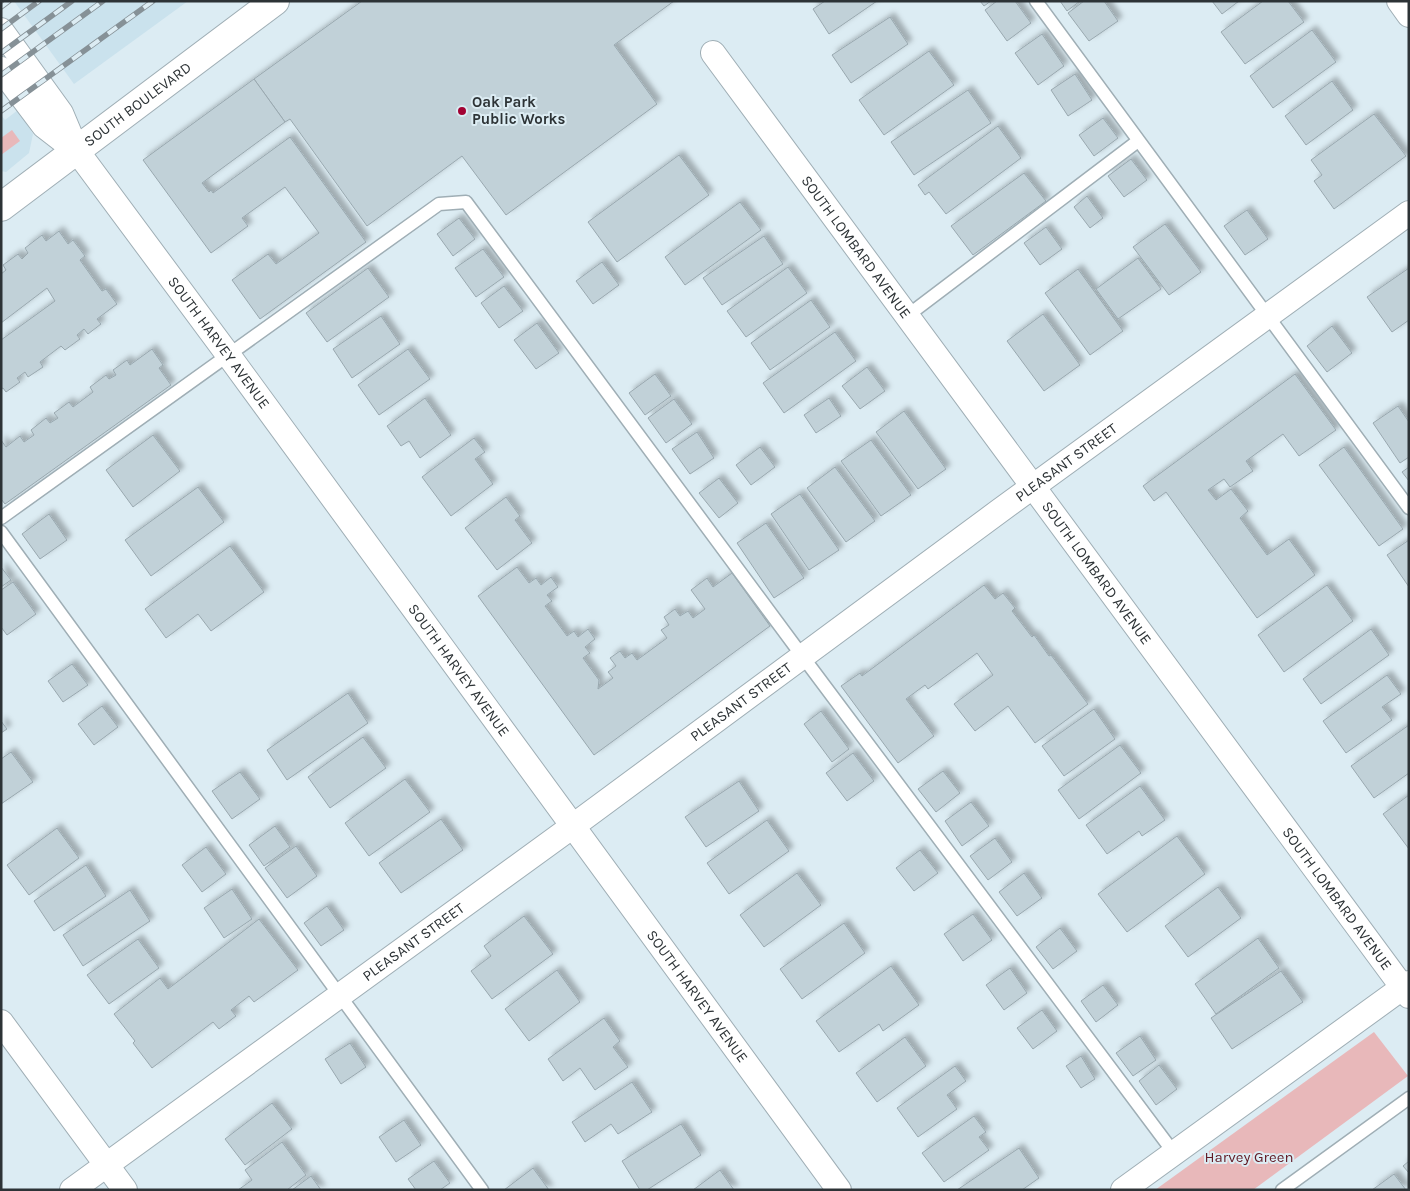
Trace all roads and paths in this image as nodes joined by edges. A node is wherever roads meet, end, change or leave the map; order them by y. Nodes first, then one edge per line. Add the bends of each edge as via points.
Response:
1 (275, 1) edge
2 (1036, 1) edge
3 (1399, 1) edge
4 (1409, 15) edge
5 (1, 30) edge
6 (713, 53) dead end
7 (1, 69) edge
8 (1138, 141) junction
9 (76, 151) junction
10 (1, 207) edge
11 (1409, 213) edge
12 (907, 316) junction
13 (1268, 316) junction
14 (229, 356) junction
15 (1033, 487) junction
16 (1409, 508) edge
17 (1, 518) edge
18 (1, 532) edge
19 (802, 657) junction
20 (573, 826) junction
21 (1407, 989) edge
22 (340, 995) junction
23 (1, 1022) edge
24 (1409, 1098) edge
25 (1174, 1153) junction
26 (106, 1164) junction
27 (72, 1190) edge
28 (125, 1190) edge
29 (482, 1190) edge
30 (839, 1190) edge
31 (1123, 1190) edge
32 (1282, 1190) edge

1 - 9 street, SOUTH BOULEVARD
2 - 8 lane
3 - 4 street
5 - 9 street via 61,113
6 - 12 street, SOUTH LOMBARD AVENUE
7 - 9 street via 44,126
8 - 12 lane
8 - 13 lane
9 - 10 street, SOUTH BOULEVARD
9 - 14 street, SOUTH HARVEY AVENUE
11 - 13 street, PLEASANT STREET
12 - 15 street, SOUTH LOMBARD AVENUE
13 - 15 street, PLEASANT STREET
13 - 16 lane
14 - 17 lane
14 - 19 lane via 439,204 466,202
14 - 20 street, SOUTH HARVEY AVENUE
15 - 19 street, PLEASANT STREET
15 - 21 street, SOUTH LOMBARD AVENUE
18 - 22 lane
19 - 20 street, PLEASANT STREET
19 - 25 lane
20 - 22 street, PLEASANT STREET
20 - 30 street, SOUTH HARVEY AVENUE
21 - 25 street
22 - 26 street, PLEASANT STREET
22 - 29 lane
23 - 26 street
24 - 32 lane
25 - 31 street
26 - 27 street, PLEASANT STREET
26 - 28 street

